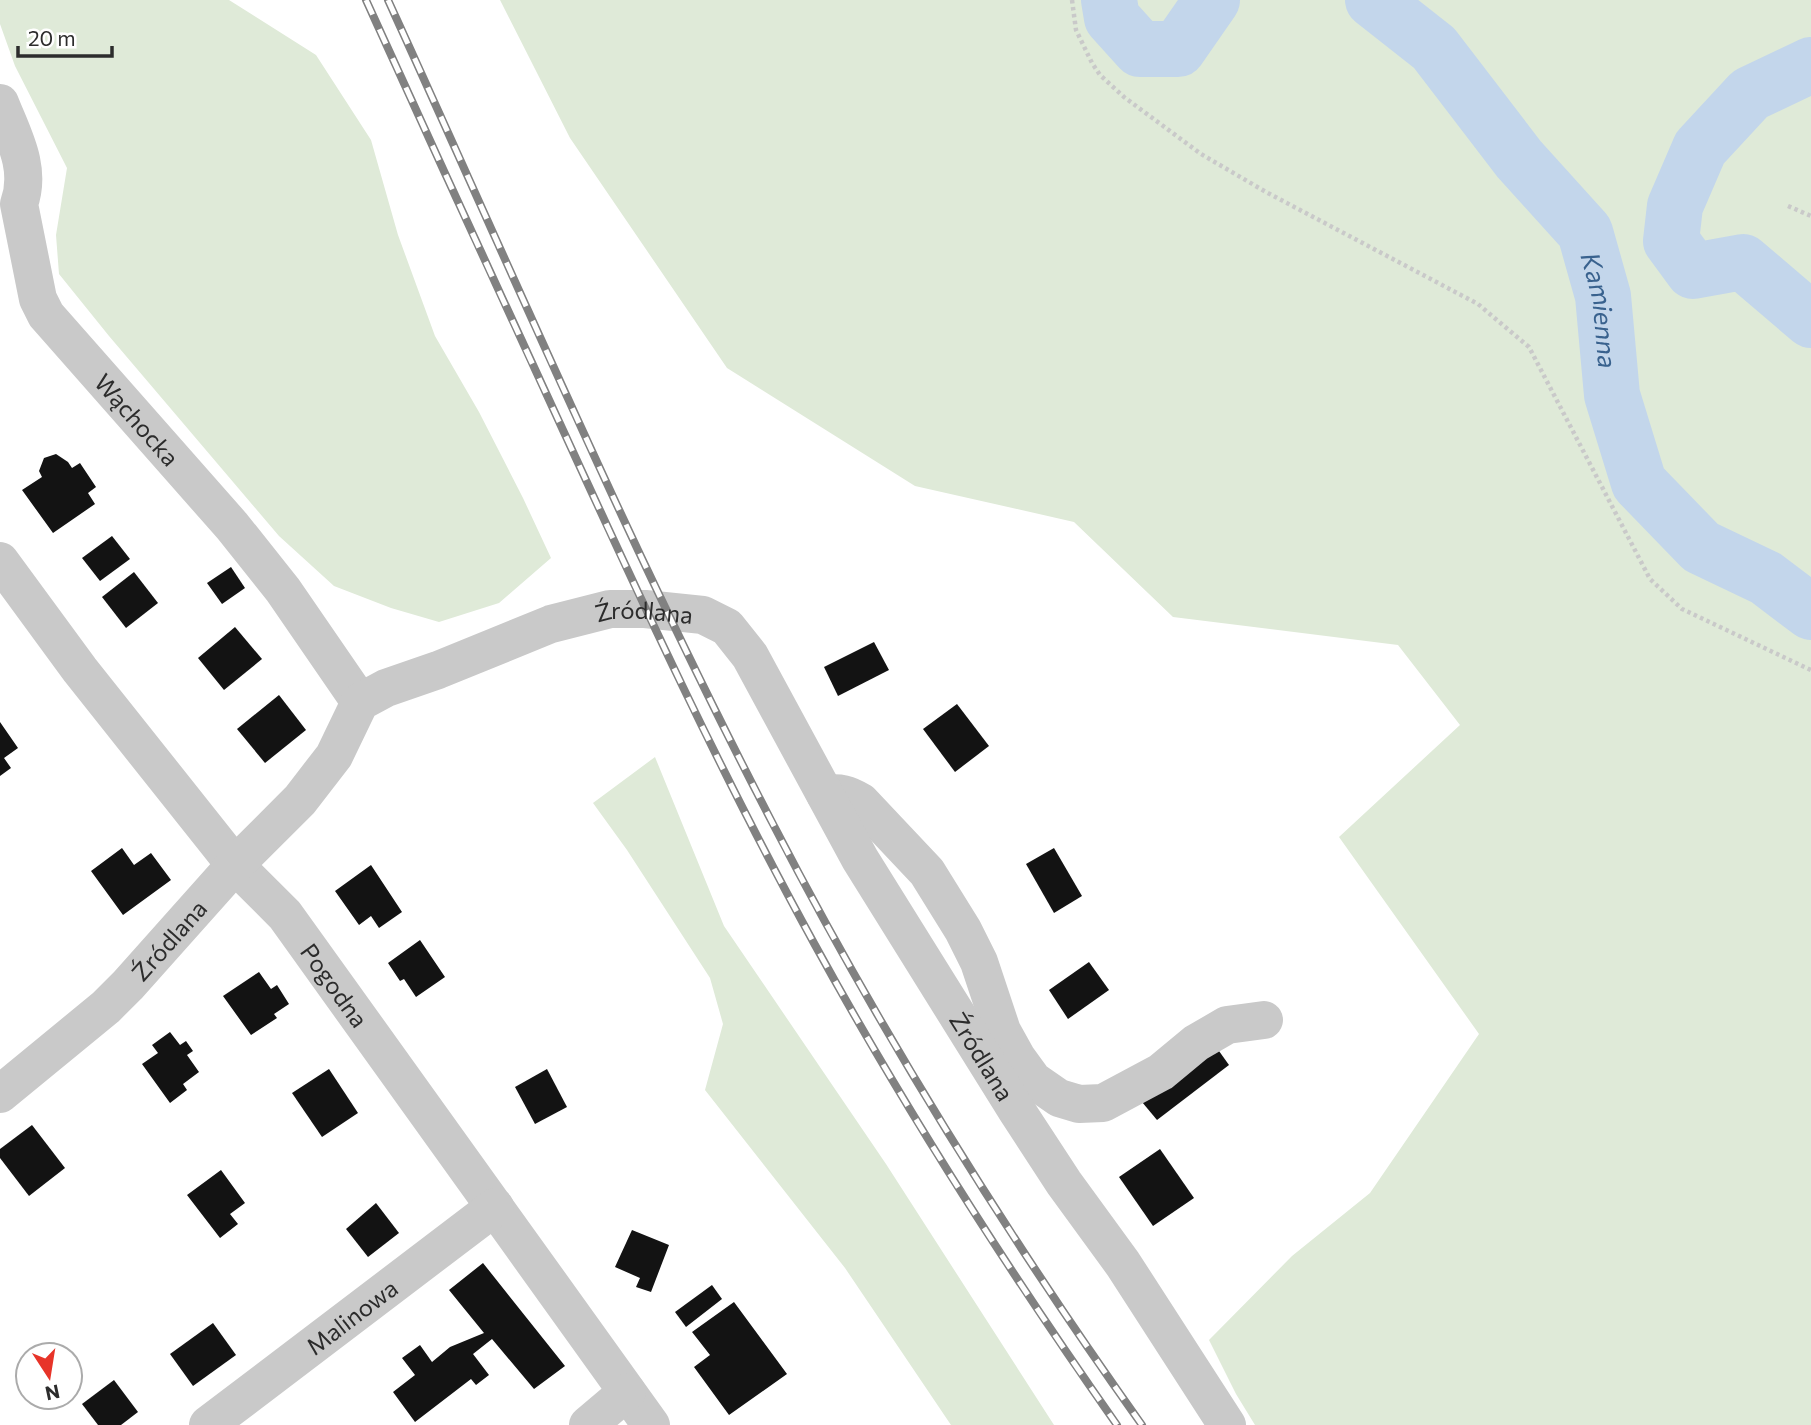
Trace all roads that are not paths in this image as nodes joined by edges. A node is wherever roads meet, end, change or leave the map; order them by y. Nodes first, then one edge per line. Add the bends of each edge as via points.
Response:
1 (0, 103) edge
2 (10, 211) edge
3 (0, 561) edge
4 (360, 702) junction
5 (825, 794) junction
6 (235, 865) junction
7 (1264, 1020) dead end
8 (1050, 1092) junction
9 (0, 1094) edge
10 (1017, 1111) junction
11 (495, 1207) junction
12 (627, 1392) junction
13 (208, 1425) edge
14 (588, 1425) edge
15 (651, 1425) edge
16 (1227, 1425) edge

1 - 2 street, Wąchocka via 24,171 24,191
2 - 4 street, Wąchocka via 46,315 232,526 283,590
3 - 6 street, Pogodna
4 - 5 street, Źródlana via 551,624 610,609 703,615 727,627 750,656
4 - 6 street, Źródlana via 322,774
5 - 8 street via 848,794 861,802 927,872 979,962 1012,1049 1033,1080
5 - 10 street, Źródlana via 860,859
6 - 9 street, Źródlana via 106,1007
6 - 11 street, Pogodna via 285,915
7 - 8 street via 1227,1026 1196,1043 1161,1072 1103,1103 1072,1102
8 - 10 street
10 - 16 street, Źródlana
11 - 12 street, Pogodna
11 - 13 street, Malinowa
12 - 14 street
12 - 15 street, Pogodna

